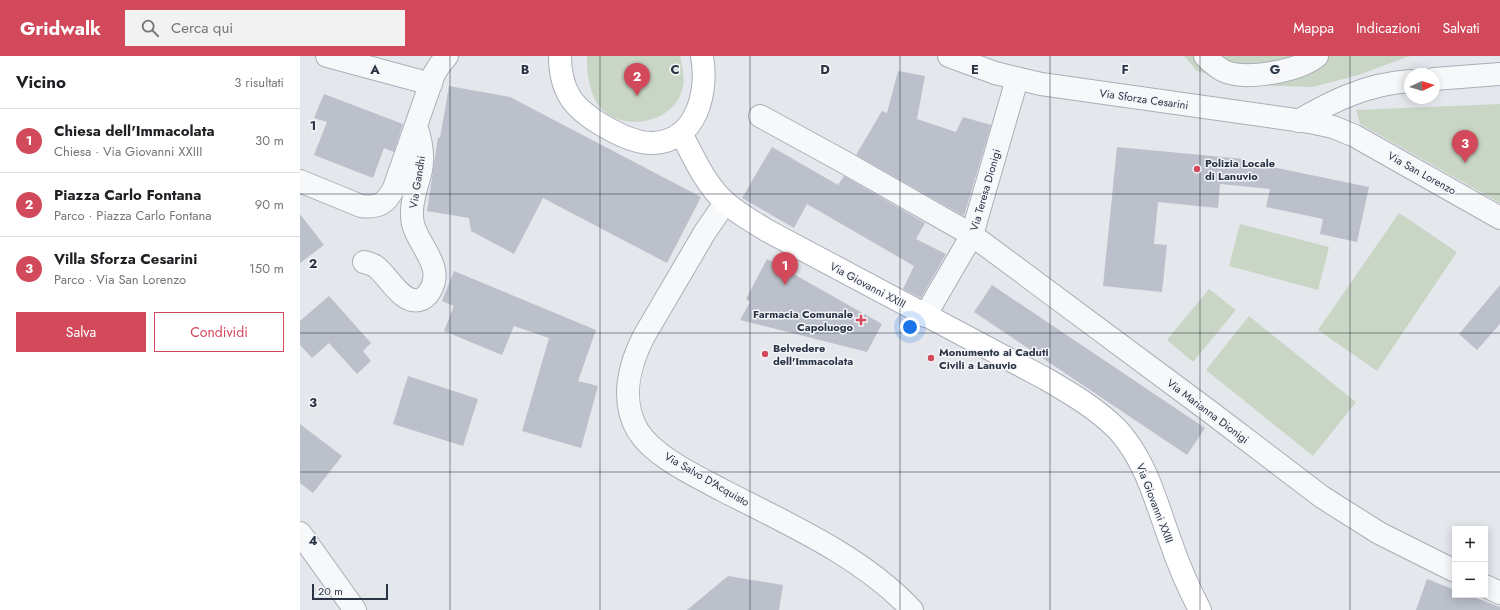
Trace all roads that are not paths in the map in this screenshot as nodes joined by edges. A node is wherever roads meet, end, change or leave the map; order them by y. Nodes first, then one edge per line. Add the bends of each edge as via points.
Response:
1 (327, 56) edge
2 (447, 56) edge
3 (560, 56) edge
4 (702, 56) edge
5 (949, 56) edge
6 (1317, 56) edge
7 (1210, 58) edge
8 (1290, 62) edge
9 (1500, 74) edge
10 (1017, 79) junction
11 (1440, 79) edge
12 (1404, 82) edge
13 (431, 84) junction
14 (760, 116) dead end
15 (1298, 120) junction
16 (416, 126) junction
17 (1343, 130) joint
18 (680, 133) junction
19 (300, 181) edge
20 (725, 203) junction
21 (1500, 218) edge
22 (972, 235) junction
23 (364, 262) dead end
24 (925, 316) junction
25 (300, 533) edge
26 (1452, 570) edge
27 (1488, 587) edge
28 (1500, 593) edge
29 (355, 610) edge
30 (912, 610) edge
31 (1200, 610) edge

1 - 13 street
2 - 13 street, Via Gandhi
3 - 18 street via 563,84 570,98 603,125 647,143 662,142
4 - 18 street via 702,98 694,119
5 - 10 street, Via Sforza Cesarini
6 - 8 street via 1299,67
7 - 8 street via 1225,72 1242,75 1279,72
9 - 11 street
10 - 15 street, Via Sforza Cesarini
10 - 22 street, Via Teresa Dionigi
12 - 15 street via 1376,86 1354,93
13 - 16 street, Via Gandhi
14 - 22 street, Via Marianna Dionigi
15 - 17 street, Via Sforza Cesarini
16 - 19 street, Via Gandhi via 394,188 379,206 355,204
16 - 23 street, Via Gandhi via 422,160 413,199 413,223 419,241 433,266 434,284 427,296 412,301 403,296 375,266
17 - 21 street, Via San Lorenzo
18 - 20 street, Via Giovanni XXIII via 705,177
20 - 24 street, Via Giovanni XXIII via 766,230
20 - 30 street, Via Salvo D'Acquisto via 701,239 635,354 628,387 629,402 638,431 651,445 682,468 853,560 892,590
22 - 24 street, Via Teresa Dionigi
22 - 26 street, Via Marianna Dionigi via 1331,504 1379,533
24 - 31 street, Via Giovanni XXIII via 1073,395 1099,413 1118,431 1137,456 1146,474 1175,553
25 - 29 street
27 - 28 street

